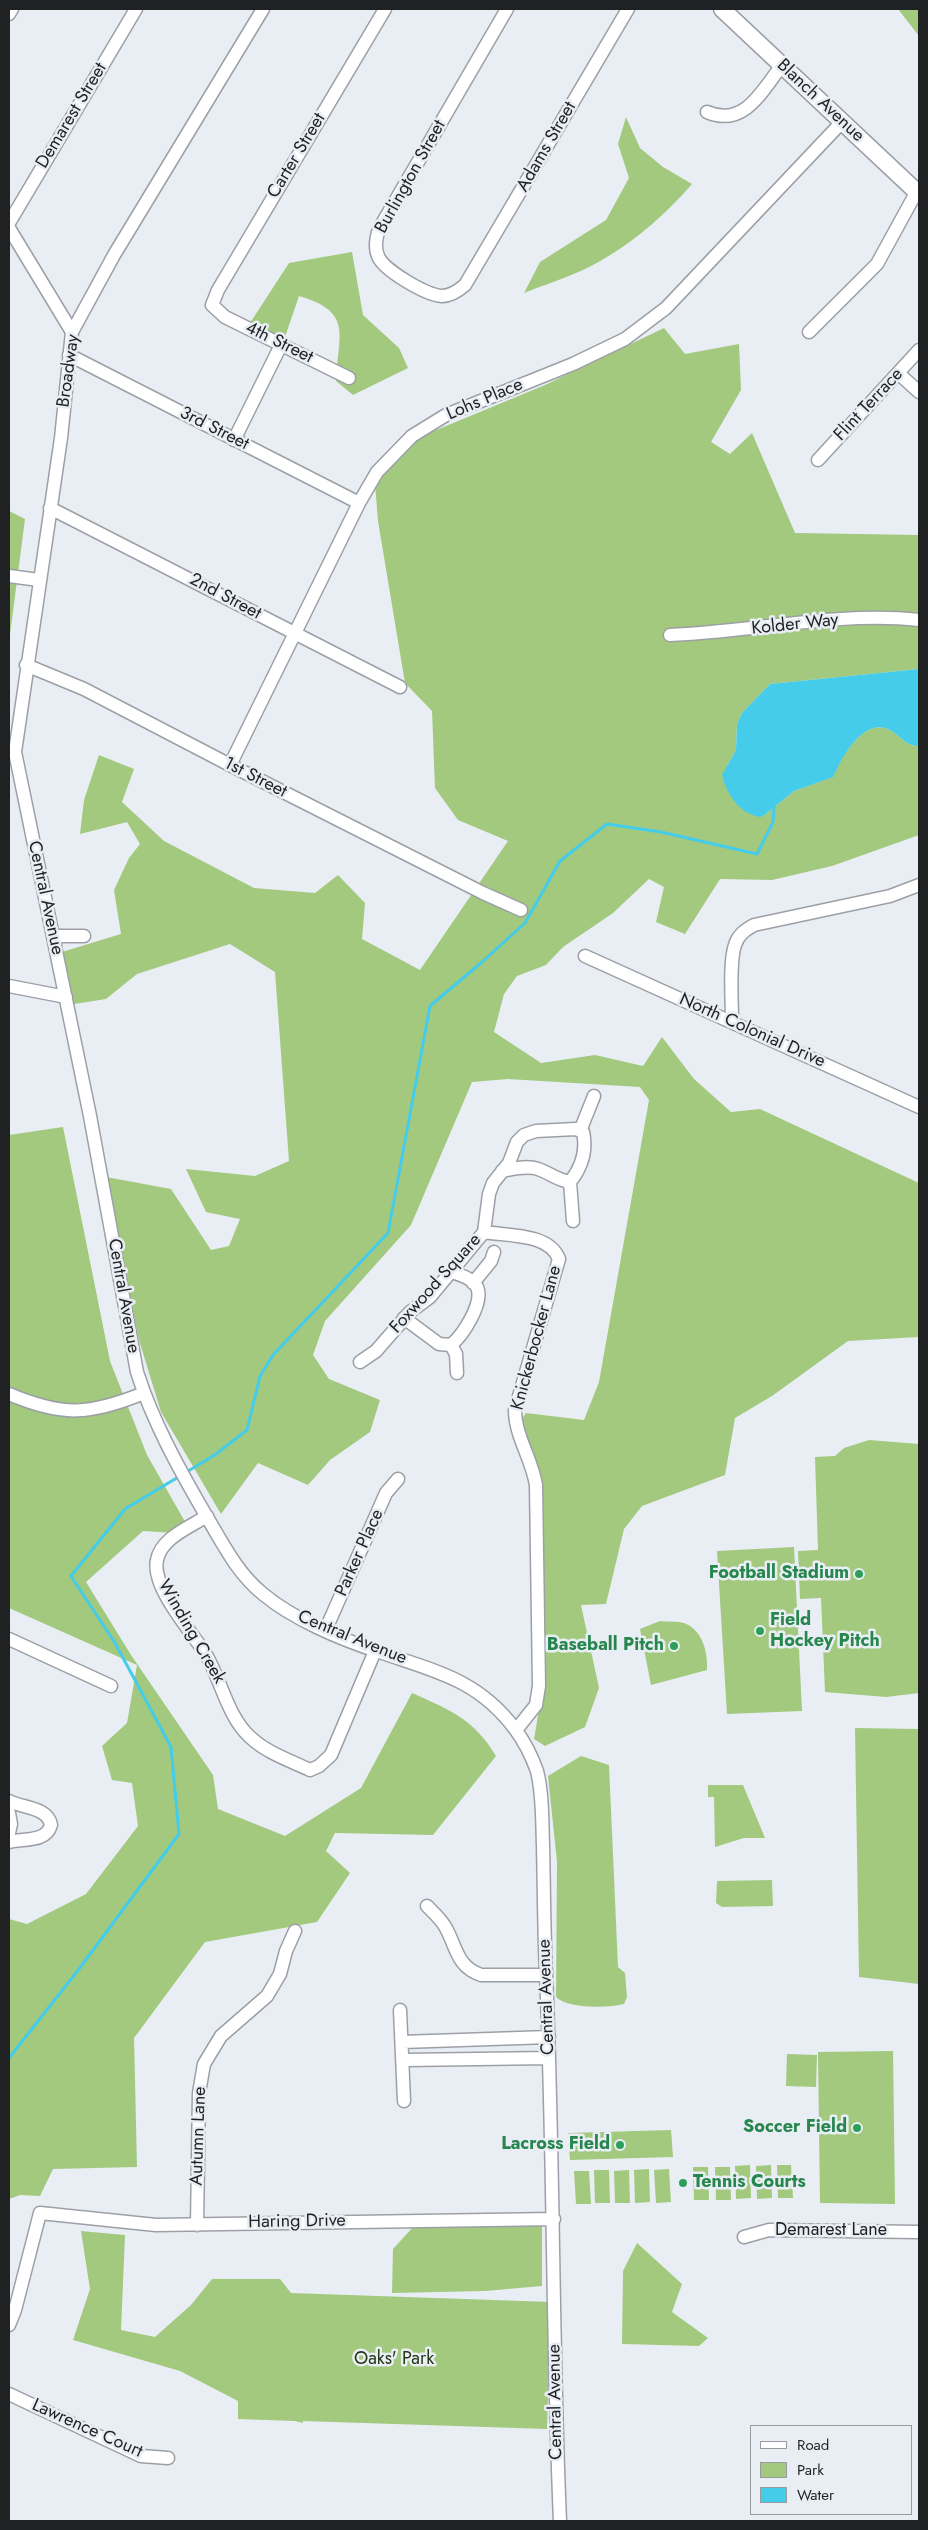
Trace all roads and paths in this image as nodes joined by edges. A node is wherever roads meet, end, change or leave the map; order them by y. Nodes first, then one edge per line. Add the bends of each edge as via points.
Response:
1 (12, 9) edge
2 (136, 9) edge
3 (263, 9) edge
4 (385, 9) edge
5 (507, 9) edge
6 (628, 9) edge
7 (722, 9) edge
8 (9, 14) edge
9 (782, 66) junction
10 (707, 112) dead end
11 (842, 122) junction
12 (918, 193) edge
13 (9, 223) edge
14 (9, 228) edge
15 (465, 285) joint
16 (212, 305) joint
17 (72, 332) junction
18 (809, 332) dead end
19 (282, 344) junction
20 (919, 350) edge
21 (69, 354) junction
22 (898, 374) junction
23 (349, 378) dead end
24 (919, 392) edge
25 (234, 440) junction
26 (818, 460) dead end
27 (359, 503) junction
28 (50, 508) junction
29 (12, 576) edge
30 (39, 580) junction
31 (919, 620) edge
32 (295, 633) junction
33 (670, 636) dead end
34 (26, 665) junction
35 (400, 687) dead end
36 (15, 752) junction
37 (9, 764) edge
38 (230, 765) junction
39 (919, 886) edge
40 (522, 910) dead end
41 (53, 936) junction
42 (84, 936) dead end
43 (585, 956) dead end
44 (9, 986) edge
45 (66, 997) junction
46 (732, 1021) junction
47 (594, 1096) dead end
48 (919, 1107) edge
49 (580, 1131) junction
50 (502, 1172) junction
51 (570, 1182) junction
52 (573, 1221) dead end
53 (484, 1232) junction
54 (494, 1252) dead end
55 (450, 1272) junction
56 (473, 1283) junction
57 (404, 1318) junction
58 (451, 1345) junction
59 (360, 1362) dead end
60 (457, 1373) dead end
61 (9, 1394) edge
62 (144, 1394) junction
63 (398, 1479) dead end
64 (207, 1516) junction
65 (326, 1629) junction
66 (9, 1639) edge
67 (375, 1651) junction
68 (111, 1686) dead end
69 (516, 1730) junction
70 (9, 1801) edge
71 (9, 1813) edge
72 (9, 1833) edge
73 (9, 1842) edge
74 (427, 1906) dead end
75 (295, 1931) dead end
76 (546, 1975) junction
77 (400, 2010) dead end
78 (549, 2037) junction
79 (520, 2038) junction
80 (464, 2040) junction
81 (402, 2042) junction
82 (520, 2058) junction
83 (549, 2058) junction
84 (465, 2059) junction
85 (404, 2060) junction
86 (404, 2101) dead end
87 (554, 2219) junction
88 (197, 2225) junction
89 (919, 2232) edge
90 (744, 2237) dead end
91 (9, 2325) edge
92 (9, 2394) edge
93 (168, 2458) dead end
94 (560, 2521) edge

1 - 8 street
2 - 13 street, Demarest Street
3 - 17 street, Broadway via 109,264
4 - 16 street, Carter Street
5 - 15 street, Burlington Street via 376,238 382,264 428,292 444,296 459,291
6 - 15 street, Adams Street
7 - 9 main road, Blanch Avenue
9 - 10 street via 742,113 724,117
9 - 11 main road, Blanch Avenue
11 - 12 main road, Blanch Avenue
11 - 27 street, Lohs Place via 677,297 648,322 625,339 590,356 446,415 412,436 377,472
12 - 18 street via 877,264
14 - 17 street
16 - 19 street, 4th Street via 225,317
17 - 21 street, Broadway
19 - 23 street, 4th Street
19 - 25 street
20 - 22 street, Flint Terrace
21 - 25 street, 3rd Street
21 - 28 street, Broadway
22 - 24 street
22 - 26 street, Flint Terrace
25 - 27 street, 3rd Street
27 - 32 street, Lohs Place
28 - 30 street, Broadway
28 - 32 street, 2nd Street
29 - 30 street
30 - 34 street, Broadway
31 - 33 street, Kolder Way via 889,617 820,620 722,633
32 - 35 street, 2nd Street
32 - 38 street, Lohs Place
34 - 36 street, Broadway
34 - 38 street, 1st Street via 84,689
36 - 37 street
36 - 41 street, Central Avenue
38 - 40 street, 1st Street
39 - 46 street via 890,896 754,925 746,930 739,936 733,952
41 - 42 street
41 - 45 street, Central Avenue
43 - 46 street, North Colonial Drive
44 - 45 street
45 - 62 street, Central Avenue via 137,1372
46 - 48 street, North Colonial Drive
47 - 49 street
49 - 50 street via 536,1131 524,1135
49 - 51 street via 585,1144 578,1173
50 - 51 street via 538,1169
50 - 53 street, Foxwood Square via 489,1194
51 - 52 street
53 - 55 street, Foxwood Square
53 - 69 street, Knickerbocker Lane via 546,1243 555,1249 559,1258 515,1410 515,1421 536,1485 539,1686 536,1705
54 - 56 street via 491,1261
55 - 56 street
55 - 57 street, Foxwood Square via 430,1297
56 - 58 street via 478,1294 474,1310 461,1337
57 - 58 street via 440,1344
57 - 59 street, Foxwood Square via 376,1351
58 - 60 street via 456,1354
61 - 62 street via 49,1408 83,1412
62 - 64 street, Central Avenue via 178,1468
63 - 65 street, Parker Place via 386,1493
64 - 65 street, Central Avenue via 230,1558 261,1593 300,1619
64 - 67 street, Winding Creek via 166,1542 156,1560 158,1575 163,1590 206,1654 241,1728 263,1748 310,1770 320,1766 331,1755
65 - 67 street, Central Avenue
66 - 68 street
67 - 69 street, Central Avenue via 457,1679 490,1701
69 - 76 street, Central Avenue via 536,1770 540,1790
70 - 73 street via 42,1812 51,1825 46,1835 40,1838
71 - 72 street
74 - 76 street via 447,1929 457,1955 471,1972 481,1975
75 - 88 street, Autumn Lane via 271,1992 220,2036 204,2064 198,2093
76 - 78 street, Central Avenue
77 - 81 street
78 - 79 street
78 - 83 street, Central Avenue
79 - 80 street
79 - 82 street
80 - 81 street
80 - 84 street
81 - 85 street
82 - 83 street
82 - 84 street
83 - 87 street, Central Avenue
84 - 85 street
85 - 86 street
87 - 88 street, Haring Drive
87 - 94 street, Central Avenue via 555,2406
88 - 91 street, Haring Drive via 156,2225 40,2214
89 - 90 street, Demarest Lane via 769,2230
92 - 93 street, Lawrence Court via 141,2456

